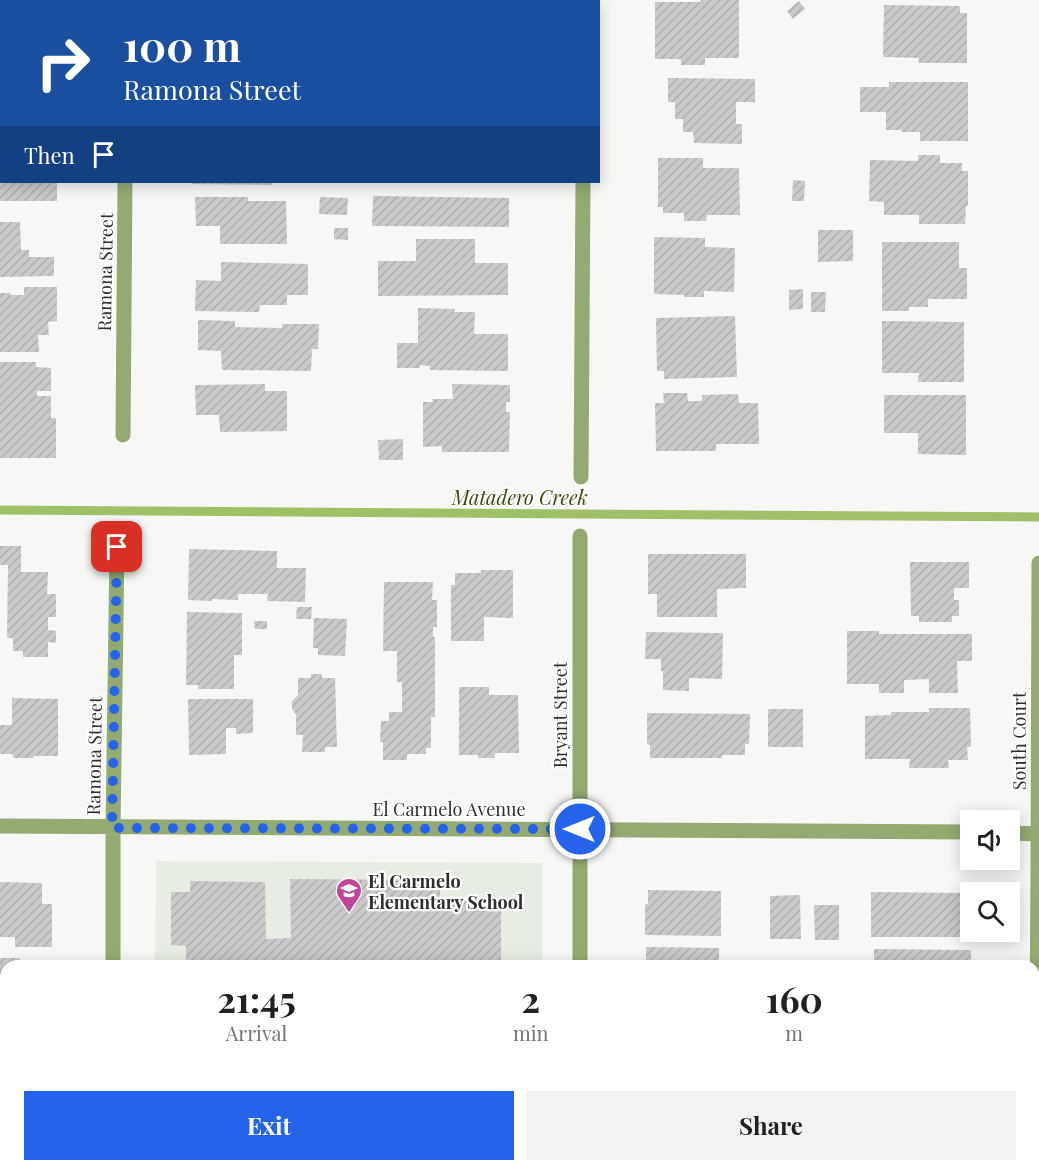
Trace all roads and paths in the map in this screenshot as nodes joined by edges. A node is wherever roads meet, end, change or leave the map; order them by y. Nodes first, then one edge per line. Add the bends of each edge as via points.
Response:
1 (125, 183) edge
2 (583, 183) edge
3 (123, 435) dead end
4 (581, 477) dead end
5 (580, 536) dead end
6 (117, 547) dead end
7 (1039, 564) edge
8 (0, 826) edge
9 (112, 828) junction
10 (580, 829) junction
11 (960, 832) edge
12 (1020, 833) edge
13 (1039, 834) edge
14 (113, 960) edge
15 (580, 960) edge
16 (1038, 960) edge

1 - 3 street, Ramona Street
2 - 4 street
5 - 10 street, Bryant Street
6 - 9 street, Ramona Street
7 - 13 street, South Court
8 - 9 street, El Carmelo Avenue
9 - 10 street, El Carmelo Avenue
9 - 14 street, Ramona Street
10 - 11 street, El Carmelo Avenue
10 - 15 street, Bryant Street
12 - 13 street
13 - 16 street, South Court

